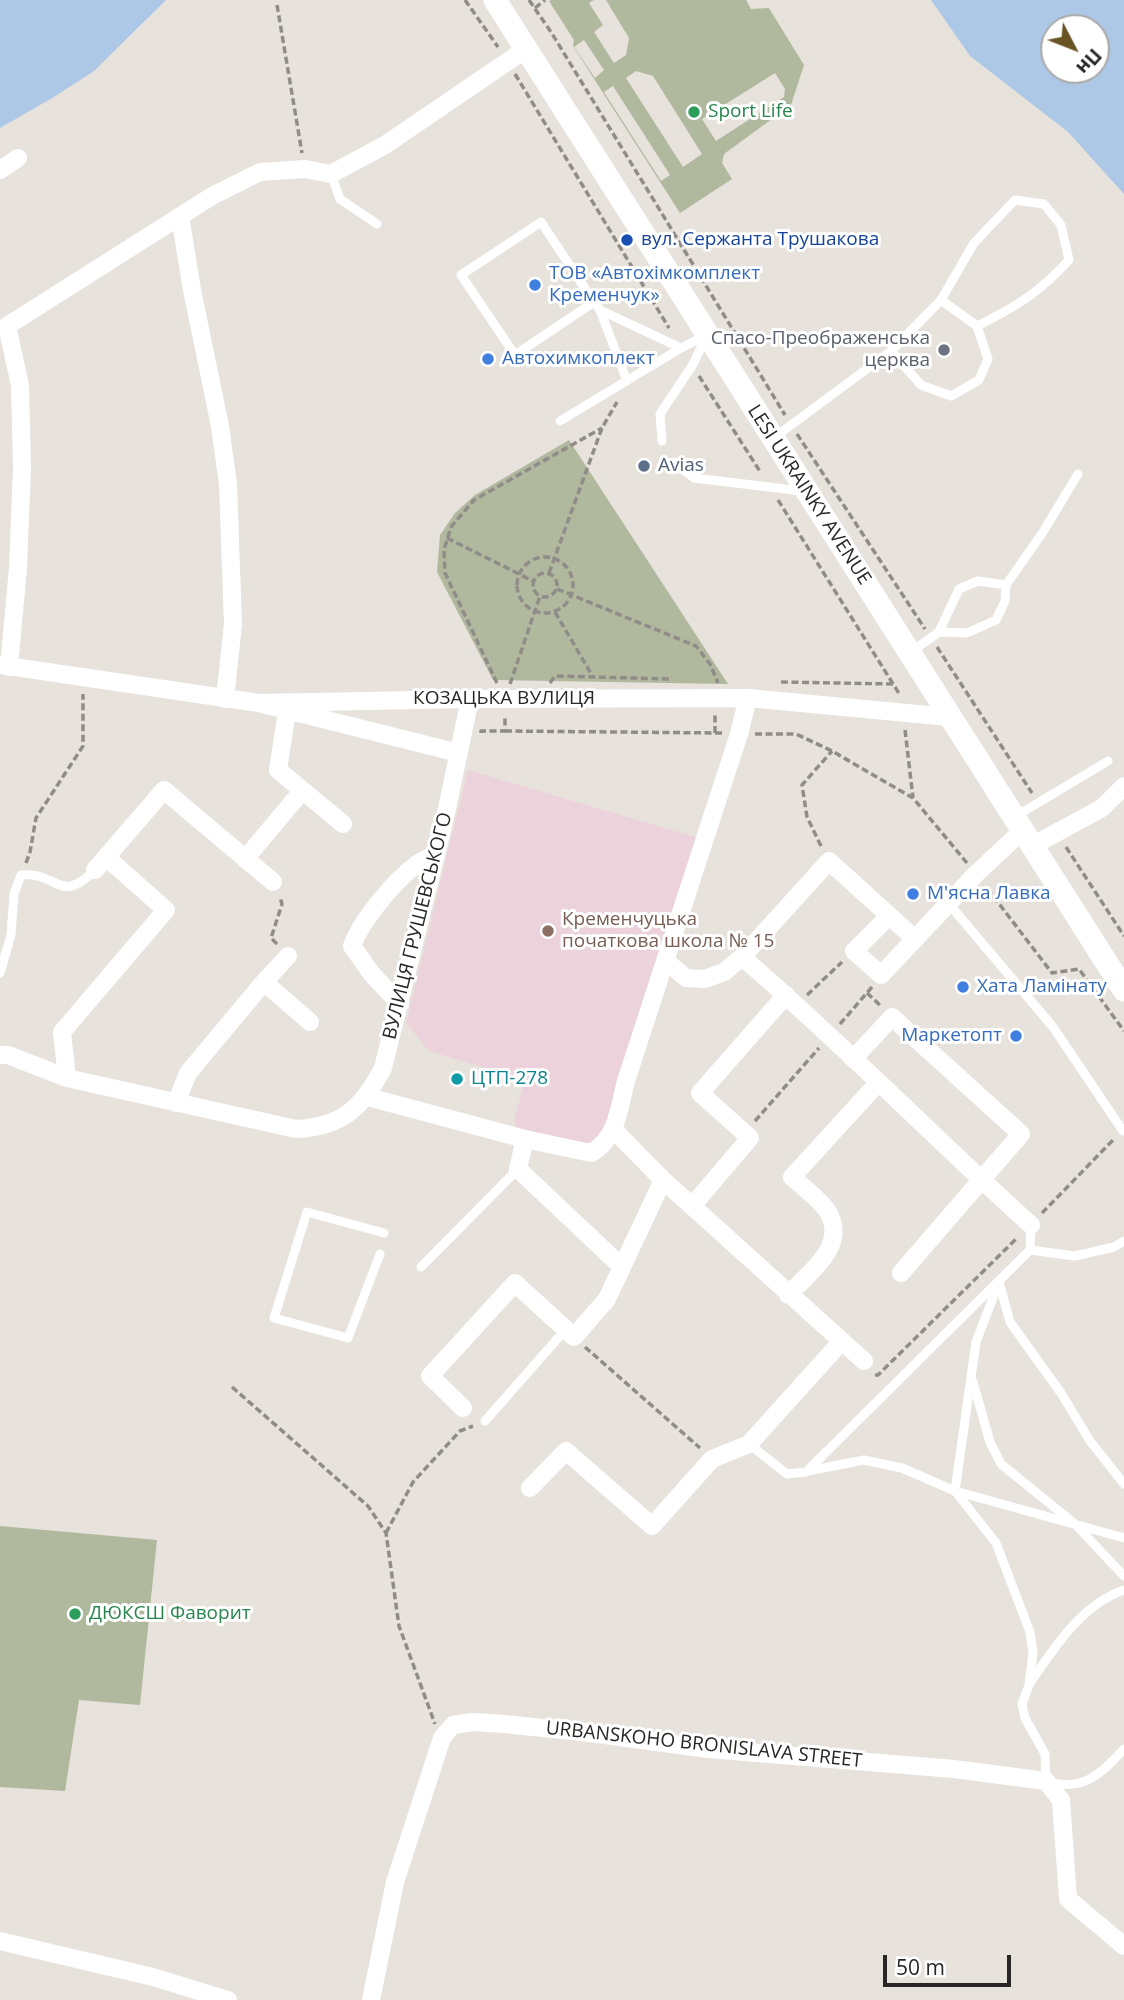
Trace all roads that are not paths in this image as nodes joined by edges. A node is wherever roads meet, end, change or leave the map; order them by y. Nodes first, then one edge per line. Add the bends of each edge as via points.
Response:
1 (495, 0) edge
2 (526, 49) junction
3 (18, 158) dead end
4 (0, 170) edge
5 (331, 174) junction
6 (180, 216) junction
7 (377, 224) dead end
8 (941, 300) junction
9 (597, 306) junction
10 (977, 326) junction
11 (4, 327) edge
12 (706, 335) junction
13 (681, 348) junction
14 (891, 351) junction
15 (627, 381) junction
16 (560, 421) dead end
17 (782, 432) junction
18 (662, 442) dead end
19 (674, 462) dead end
20 (1078, 474) dead end
21 (808, 491) junction
22 (1006, 585) junction
23 (935, 635) junction
24 (910, 653) junction
25 (4, 666) edge
26 (748, 698) junction
27 (225, 699) junction
28 (470, 699) junction
29 (259, 703) junction
30 (287, 711) junction
31 (949, 717) junction
32 (458, 753) junction
33 (1108, 761) dead end
34 (1124, 786) edge
35 (302, 791) junction
36 (343, 824) dead end
37 (1022, 831) junction
38 (436, 855) junction
39 (245, 859) junction
40 (100, 863) junction
41 (273, 882) road end
42 (948, 904) junction
43 (889, 916) junction
44 (915, 939) junction
45 (288, 956) road end
46 (742, 957) junction
47 (666, 961) junction
48 (0, 973) edge
49 (264, 982) junction
50 (1124, 990) edge
51 (792, 999) junction
52 (400, 1004) junction
53 (310, 1022) dead end
54 (0, 1055) edge
55 (853, 1059) junction
56 (66, 1078) junction
57 (878, 1083) junction
58 (368, 1097) junction
59 (176, 1103) junction
60 (613, 1129) junction
61 (1123, 1131) edge
62 (524, 1139) junction
63 (518, 1169) junction
64 (663, 1180) junction
65 (981, 1180) junction
66 (692, 1206) junction
67 (1031, 1224) joint
68 (384, 1233) dead end
69 (1124, 1241) edge
70 (1030, 1250) junction
71 (380, 1254) dead end
72 (622, 1266) junction
73 (421, 1267) dead end
74 (901, 1272) dead end
75 (999, 1282) junction
76 (788, 1295) junction
77 (570, 1333) junction
78 (841, 1342) junction
79 (865, 1367) road end
80 (971, 1377) junction
81 (463, 1408) dead end
82 (485, 1421) road end
83 (749, 1444) junction
84 (806, 1472) junction
85 (1124, 1484) edge
86 (530, 1488) dead end
87 (955, 1491) junction
88 (1075, 1524) junction
89 (1124, 1538) edge
90 (1124, 1576) edge
91 (1124, 1590) edge
92 (1029, 1685) junction
93 (1124, 1749) edge
94 (1046, 1781) junction
95 (0, 1941) edge
96 (1124, 1946) edge
97 (228, 2000) edge
98 (372, 2000) edge

1 - 2 street, LESI UKRAINKY AVENUE
2 - 5 street via 385,145
2 - 12 street, LESI UKRAINKY AVENUE
3 - 4 street
5 - 6 street via 305,169 260,172
5 - 7 lane via 340,200
6 - 11 street
6 - 27 street via 228,484 233,624
8 - 10 lane
8 - 10 lane via 974,243 1015,200 1044,205 1061,225 1069,260 1038,291
8 - 14 lane
9 - 9 lane via 514,355 461,275 541,222
9 - 13 lane
9 - 15 lane
10 - 14 lane via 988,359 979,380 951,396 921,385
11 - 25 street via 20,385 22,468 18,568
12 - 13 lane
12 - 17 street, LESI UKRAINKY AVENUE
12 - 18 lane via 692,366 660,414
13 - 15 lane
14 - 17 lane
15 - 16 lane
17 - 21 street, LESI UKRAINKY AVENUE
19 - 21 lane via 694,478
20 - 22 lane
21 - 24 street, LESI UKRAINKY AVENUE
22 - 23 lane via 978,581 959,589
22 - 23 lane via 996,620 967,633
23 - 24 lane
24 - 31 street, LESI UKRAINKY AVENUE
25 - 27 street, КОЗАЦЬКА ВУЛИЦЯ
26 - 28 street, КОЗАЦЬКА ВУЛИЦЯ via 501,691
26 - 31 street, КОЗАЦЬКА ВУЛИЦЯ
26 - 47 street
27 - 29 street, КОЗАЦЬКА ВУЛИЦЯ
28 - 29 street, КОЗАЦЬКА ВУЛИЦЯ
28 - 32 street, ВУЛИЦЯ ГРУШЕВСЬКОГО
29 - 30 street, КОЗАЦЬКА ВУЛИЦЯ
30 - 32 street, КОЗАЦЬКА ВУЛИЦЯ
30 - 35 street via 278,770
31 - 37 street, LESI UKRAINKY AVENUE
32 - 38 street, ВУЛИЦЯ ГРУШЕВСЬКОГО
33 - 37 lane via 1038,803
34 - 37 street via 1102,808 1057,833
35 - 36 street
35 - 39 street
37 - 42 street
37 - 50 street, LESI UKRAINKY AVENUE
38 - 52 street, ВУЛИЦЯ ГРУШЕВСЬКОГО
38 - 52 street via 416,864 389,892 358,929 352,946
39 - 40 street via 164,790
39 - 41 street
40 - 48 lane via 82,883 71,887 37,873 22,875 14,894 11,935
40 - 56 street via 166,910 62,1032
42 - 44 street
42 - 61 lane via 1053,1027
43 - 44 street
43 - 44 street via 854,951 881,975
43 - 46 street via 829,860
45 - 49 street
46 - 47 street via 724,972 705,979 686,978
46 - 51 street
47 - 60 street
49 - 53 street
49 - 59 street via 188,1073
51 - 55 street
51 - 66 street via 700,1093 750,1138
52 - 58 street, ВУЛИЦЯ ГРУШЕВСЬКОГО via 383,1068
54 - 56 street
55 - 57 street
55 - 65 street via 892,1017 1021,1134
56 - 59 street
57 - 65 street
57 - 76 street via 792,1177 828,1211 835,1234 829,1252
58 - 59 street via 321,1128 296,1129
58 - 62 street
60 - 62 street via 604,1146 591,1153
60 - 64 street
62 - 63 street
63 - 72 street
63 - 73 lane
64 - 66 street
64 - 72 street
65 - 67 street
65 - 74 street
66 - 76 street
67 - 70 lane
68 - 71 lane via 307,1212 274,1318 348,1338
69 - 70 lane via 1075,1256
70 - 75 lane
72 - 77 street via 607,1299
75 - 80 lane via 976,1342
75 - 84 lane
75 - 85 lane via 1010,1322
76 - 78 street
77 - 81 street via 515,1283 430,1376
77 - 82 lane
78 - 79 street
78 - 83 street
80 - 87 lane
80 - 88 lane via 1001,1464
83 - 84 lane via 787,1474
83 - 86 street via 712,1459 652,1526 566,1451
84 - 87 lane via 864,1460 902,1468
87 - 88 lane
87 - 92 lane via 996,1543 1023,1611 1033,1653
88 - 89 lane
88 - 90 lane
91 - 92 lane via 1090,1611 1059,1641
92 - 94 lane via 1023,1704 1025,1717 1045,1754
93 - 94 lane via 1102,1774 1073,1786
94 - 96 street via 1061,1800 1068,1899
94 - 98 street, URBANSKOHO BRONISLAVA STREET via 708,1749 505,1724 453,1725 442,1738 395,1882
95 - 97 street

